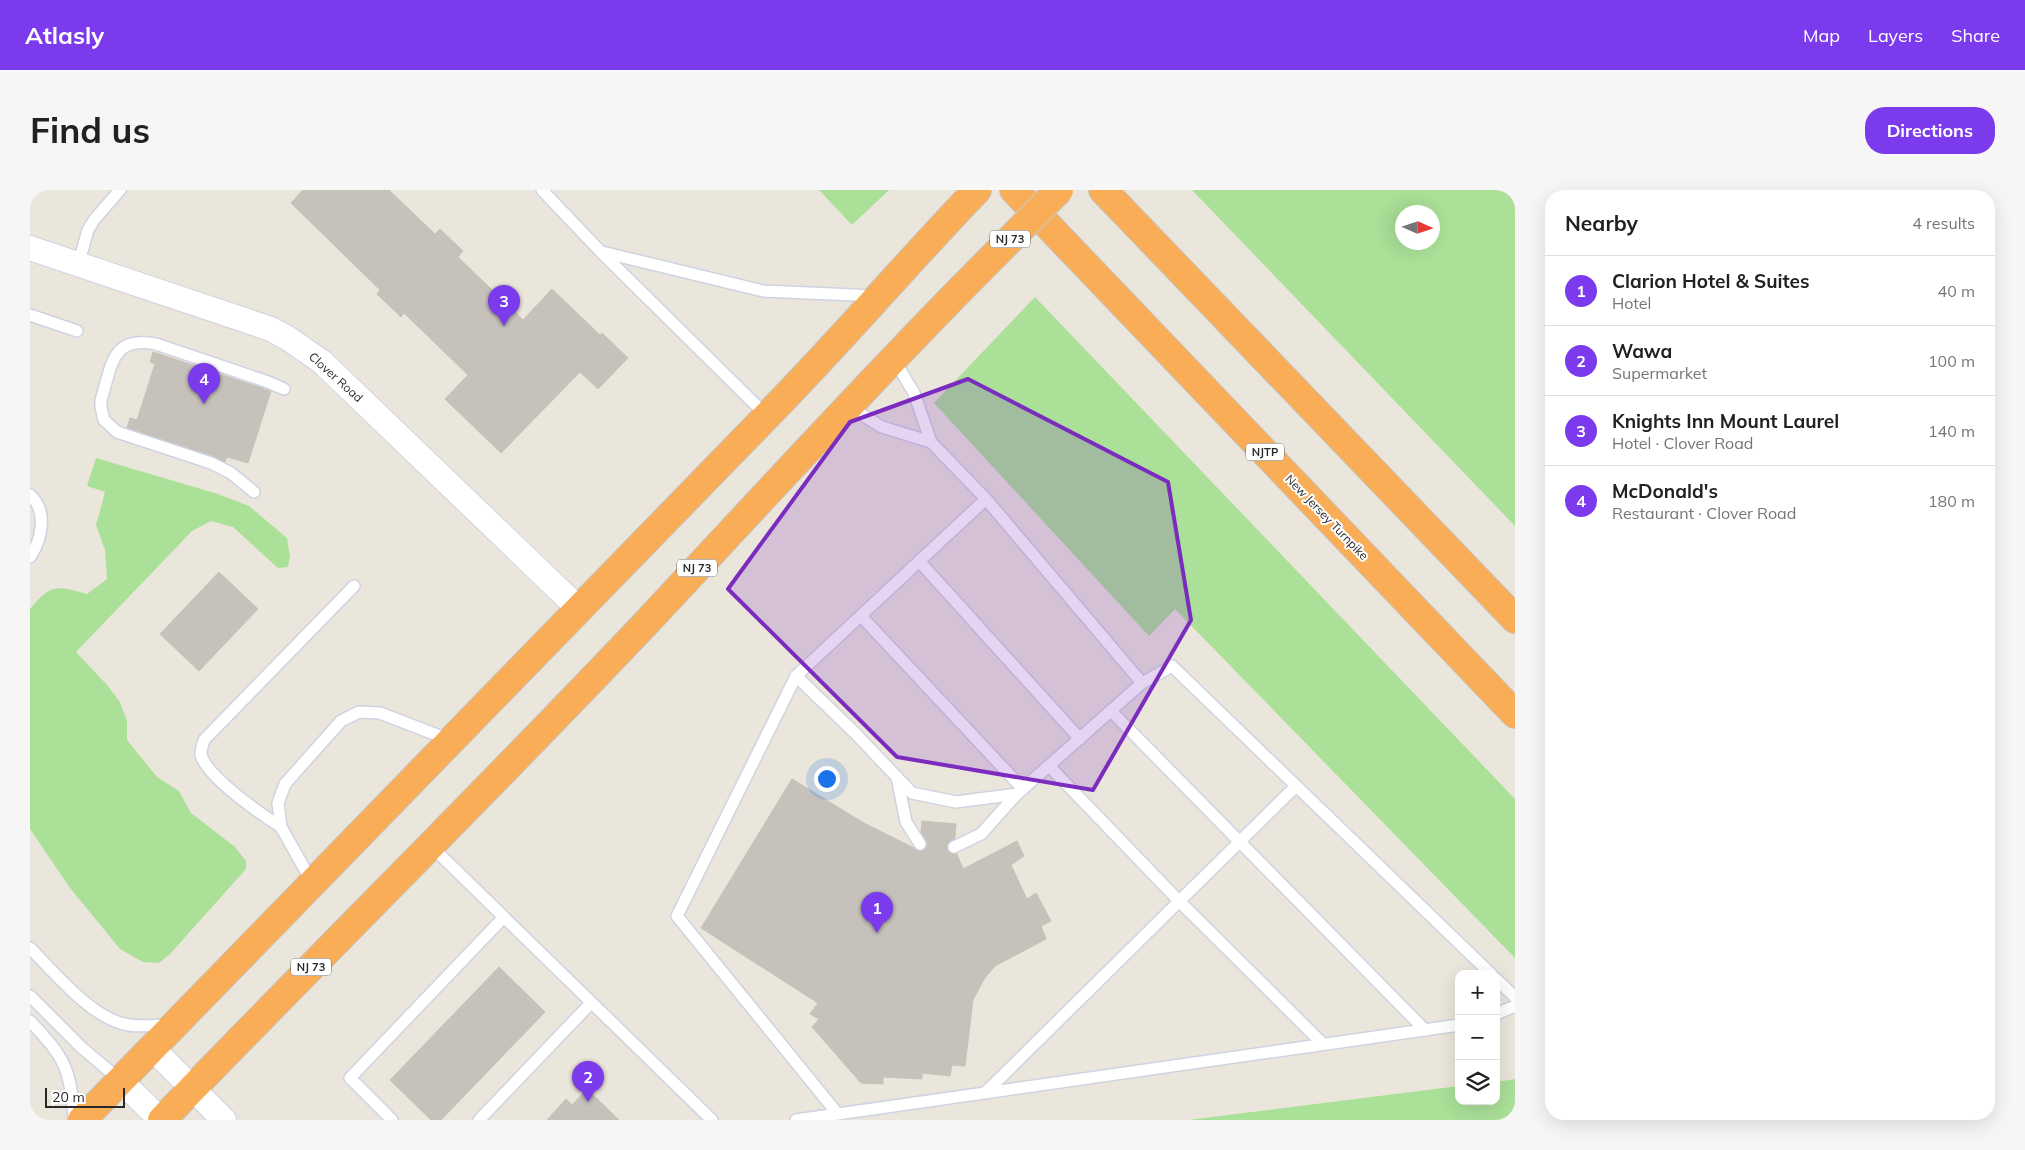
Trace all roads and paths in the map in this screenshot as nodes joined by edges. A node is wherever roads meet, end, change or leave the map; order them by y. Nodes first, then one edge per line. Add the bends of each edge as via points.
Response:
1 (120, 190) edge
2 (542, 190) edge
3 (978, 190) edge
4 (1014, 190) edge
5 (1059, 190) edge
6 (1104, 190) edge
7 (30, 248) edge
8 (600, 252) junction
9 (78, 265) junction
10 (878, 296) junction
11 (30, 315) edge
12 (76, 331) dead end
13 (893, 358) junction
14 (284, 389) dead end
15 (848, 406) junction
16 (767, 416) junction
17 (931, 442) junction
18 (254, 492) dead end
19 (30, 495) edge
20 (986, 499) junction
21 (30, 556) edge
22 (919, 561) junction
23 (354, 586) dead end
24 (578, 608) junction
25 (861, 616) junction
26 (1515, 619) edge
27 (796, 676) junction
28 (1142, 683) junction
29 (1111, 711) junction
30 (1515, 714) edge
31 (1080, 739) junction
32 (450, 740) junction
33 (1049, 766) junction
34 (896, 776) junction
35 (1296, 786) junction
36 (1020, 791) junction
37 (281, 827) junction
38 (1239, 841) junction
39 (920, 844) dead end
40 (430, 845) junction
41 (954, 847) dead end
42 (312, 882) junction
43 (1179, 901) junction
44 (504, 917) junction
45 (30, 948) edge
46 (1487, 970) edge
47 (1500, 983) edge
48 (30, 996) edge
49 (1515, 997) edge
50 (591, 1003) junction
51 (1515, 1006) edge
52 (1500, 1012) edge
53 (30, 1022) edge
54 (175, 1024) junction
55 (1455, 1026) edge
56 (1425, 1030) junction
57 (1323, 1044) junction
58 (152, 1048) junction
59 (120, 1080) junction
60 (192, 1089) junction
61 (986, 1092) junction
62 (837, 1113) junction
63 (74, 1120) edge
64 (82, 1120) edge
65 (162, 1120) edge
66 (224, 1120) edge
67 (392, 1120) edge
68 (479, 1120) edge
69 (712, 1120) edge
70 (796, 1120) edge

1 - 9 lane via 88,230
2 - 8 lane
3 - 10 highway
4 - 30 highway, New Jersey Turnpike / NJTP
5 - 13 highway, NJ 73, bridge
6 - 26 highway
7 - 9 street, Clover Road
8 - 10 lane via 763,291
8 - 16 lane
9 - 24 street, Clover Road via 271,330 302,347 322,362
10 - 16 highway
11 - 12 lane
13 - 15 highway, NJ 73
13 - 17 lane via 914,394
14 - 18 lane via 156,344 137,341 118,352 101,400 104,420 117,432 211,463 231,473
15 - 17 lane via 882,427
15 - 40 highway, NJ 73 via 647,621
16 - 24 highway
17 - 20 lane
19 - 21 lane via 42,523 37,545
20 - 22 lane
20 - 28 lane
22 - 25 lane
22 - 31 lane
23 - 37 lane via 204,740 201,753 206,767 252,808
24 - 32 highway
25 - 27 lane
25 - 36 lane
27 - 34 lane
27 - 62 lane via 677,916
28 - 29 lane
28 - 35 lane via 1172,666
29 - 31 lane
29 - 38 lane
31 - 33 lane
32 - 37 lane via 380,714 359,712 341,721 285,784 278,803
32 - 42 highway
33 - 36 lane
33 - 43 lane
34 - 36 lane via 912,793 956,802
34 - 39 lane via 906,822
35 - 38 lane
35 - 46 lane
36 - 41 lane via 981,834
37 - 42 lane
38 - 43 lane
38 - 56 lane
40 - 44 lane
40 - 60 highway, NJ 73
42 - 54 highway
43 - 57 lane
43 - 61 lane
44 - 50 lane
44 - 67 lane via 350,1078
45 - 54 lane via 104,1017 130,1026
47 - 49 lane
48 - 59 lane
50 - 68 lane
50 - 69 lane
51 - 52 lane
53 - 63 lane via 63,1061 68,1074
54 - 58 highway
55 - 56 lane
56 - 57 lane
57 - 61 lane
58 - 59 highway
58 - 60 street
59 - 64 highway
59 - 65 street
60 - 65 highway, NJ 73
60 - 66 street
61 - 62 lane
62 - 70 lane

